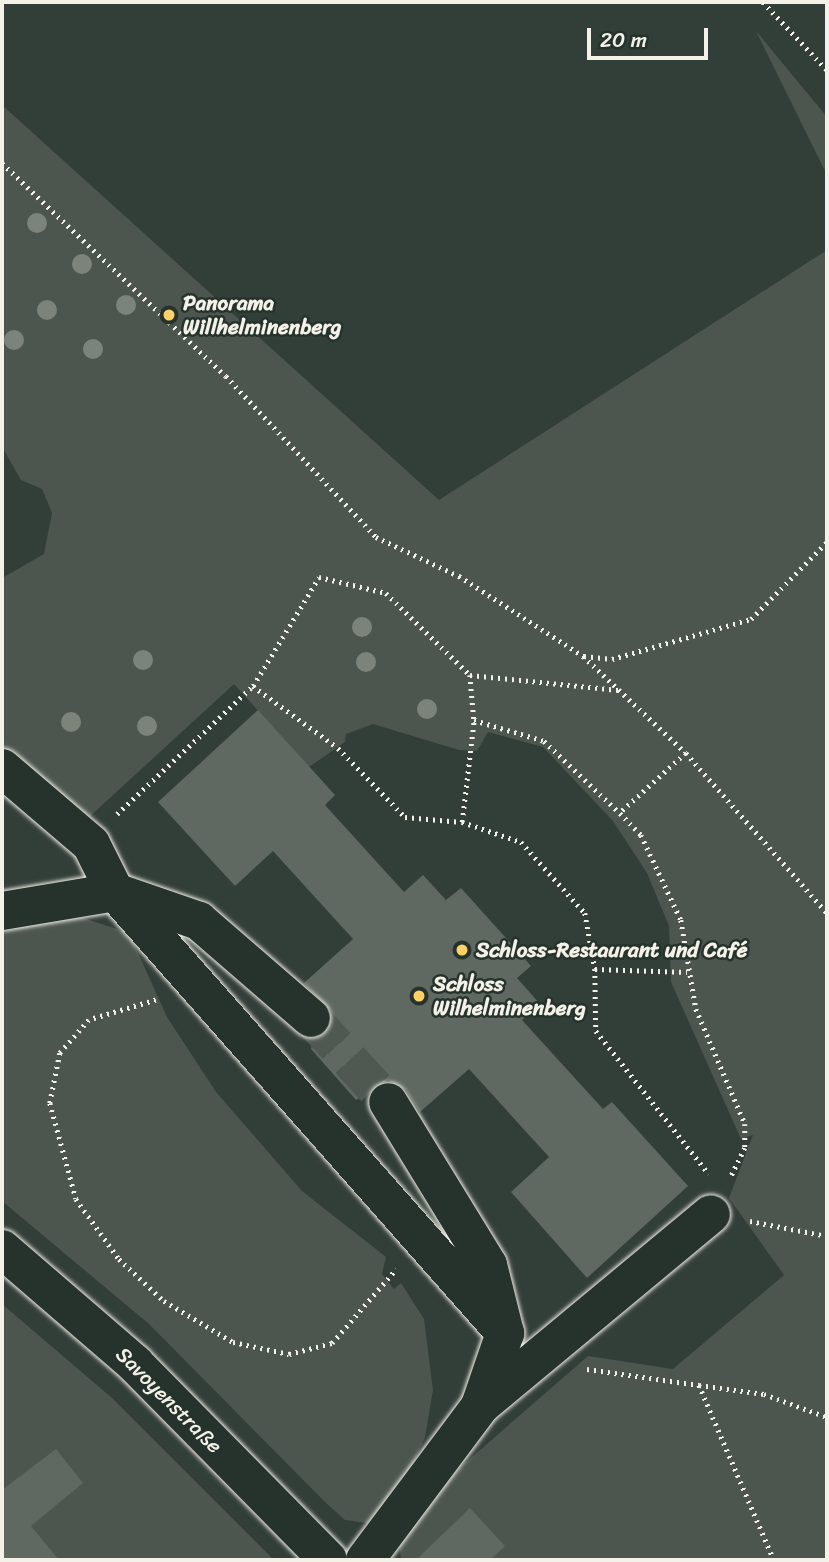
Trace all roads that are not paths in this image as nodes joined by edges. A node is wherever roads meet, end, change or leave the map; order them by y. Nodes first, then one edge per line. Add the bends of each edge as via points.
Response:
1 (2, 768) edge
2 (115, 892) junction
3 (14, 908) edge
4 (311, 1018) tunnel mouth
5 (388, 1102) tunnel mouth
6 (711, 1214) road end
7 (2, 1249) edge
8 (505, 1333) junction
9 (480, 1406) junction
10 (328, 1560) edge
11 (365, 1560) edge

1 - 2 street via 91,844
2 - 3 street
2 - 4 street via 199,921
2 - 8 street
5 - 8 street via 488,1265
6 - 9 street
7 - 10 street, Savoyenstraße via 135,1364
8 - 9 street
9 - 11 street

